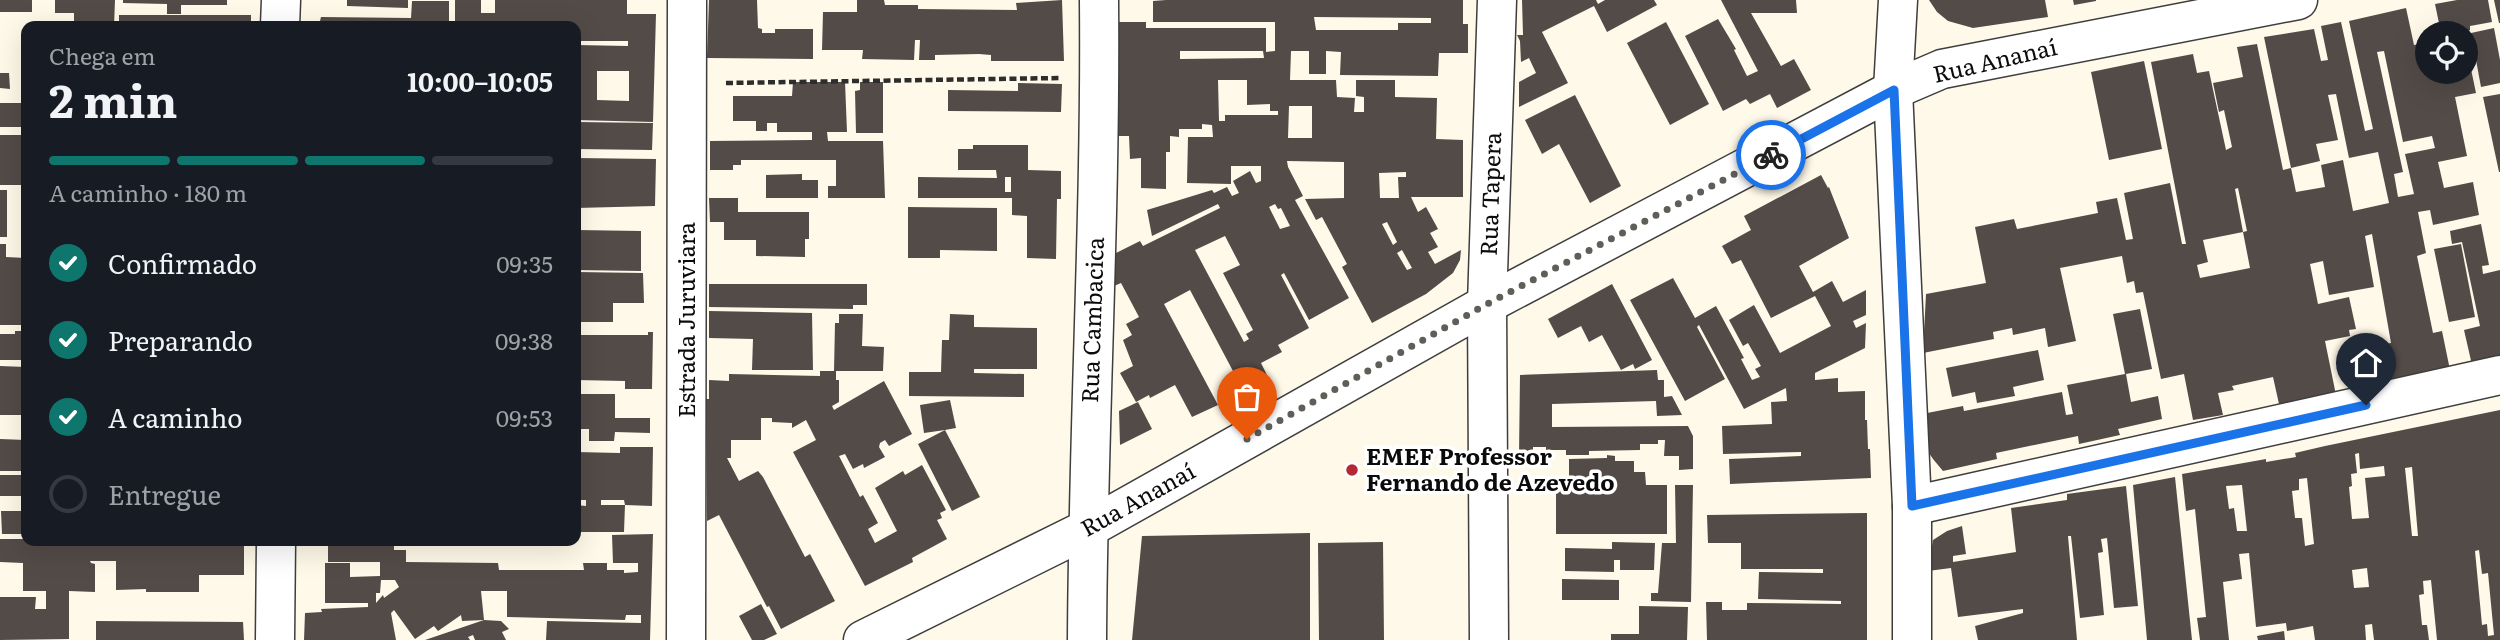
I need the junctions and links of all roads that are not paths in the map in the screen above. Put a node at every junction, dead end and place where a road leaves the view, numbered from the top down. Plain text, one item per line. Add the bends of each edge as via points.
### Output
1 (281, 0) edge
2 (687, 0) edge
3 (1099, 0) edge
4 (1497, 0) edge
5 (1898, 0) edge
6 (2298, 0) edge
7 (280, 21) edge
8 (1894, 90) junction
9 (1487, 304) junction
10 (2500, 375) edge
11 (1912, 506) junction
12 (1087, 528) junction
13 (276, 546) edge
14 (275, 640) edge
15 (687, 640) edge
16 (863, 640) edge
17 (1087, 640) edge
18 (1489, 640) edge
19 (1912, 640) edge

1 - 7 street
2 - 15 street, Estrada Juruviara
3 - 12 street, Rua Cambacica
4 - 9 street, Rua Tapera
5 - 8 street
6 - 8 street, Rua Ananaí via 1942,69
8 - 9 street, Rua Ananaí
8 - 11 street
9 - 12 street, Rua Ananaí
9 - 18 street, Rua Tapera
10 - 11 street
11 - 19 street
12 - 16 street, Rua Ananaí
12 - 17 street, Rua Cambacica
13 - 14 street

